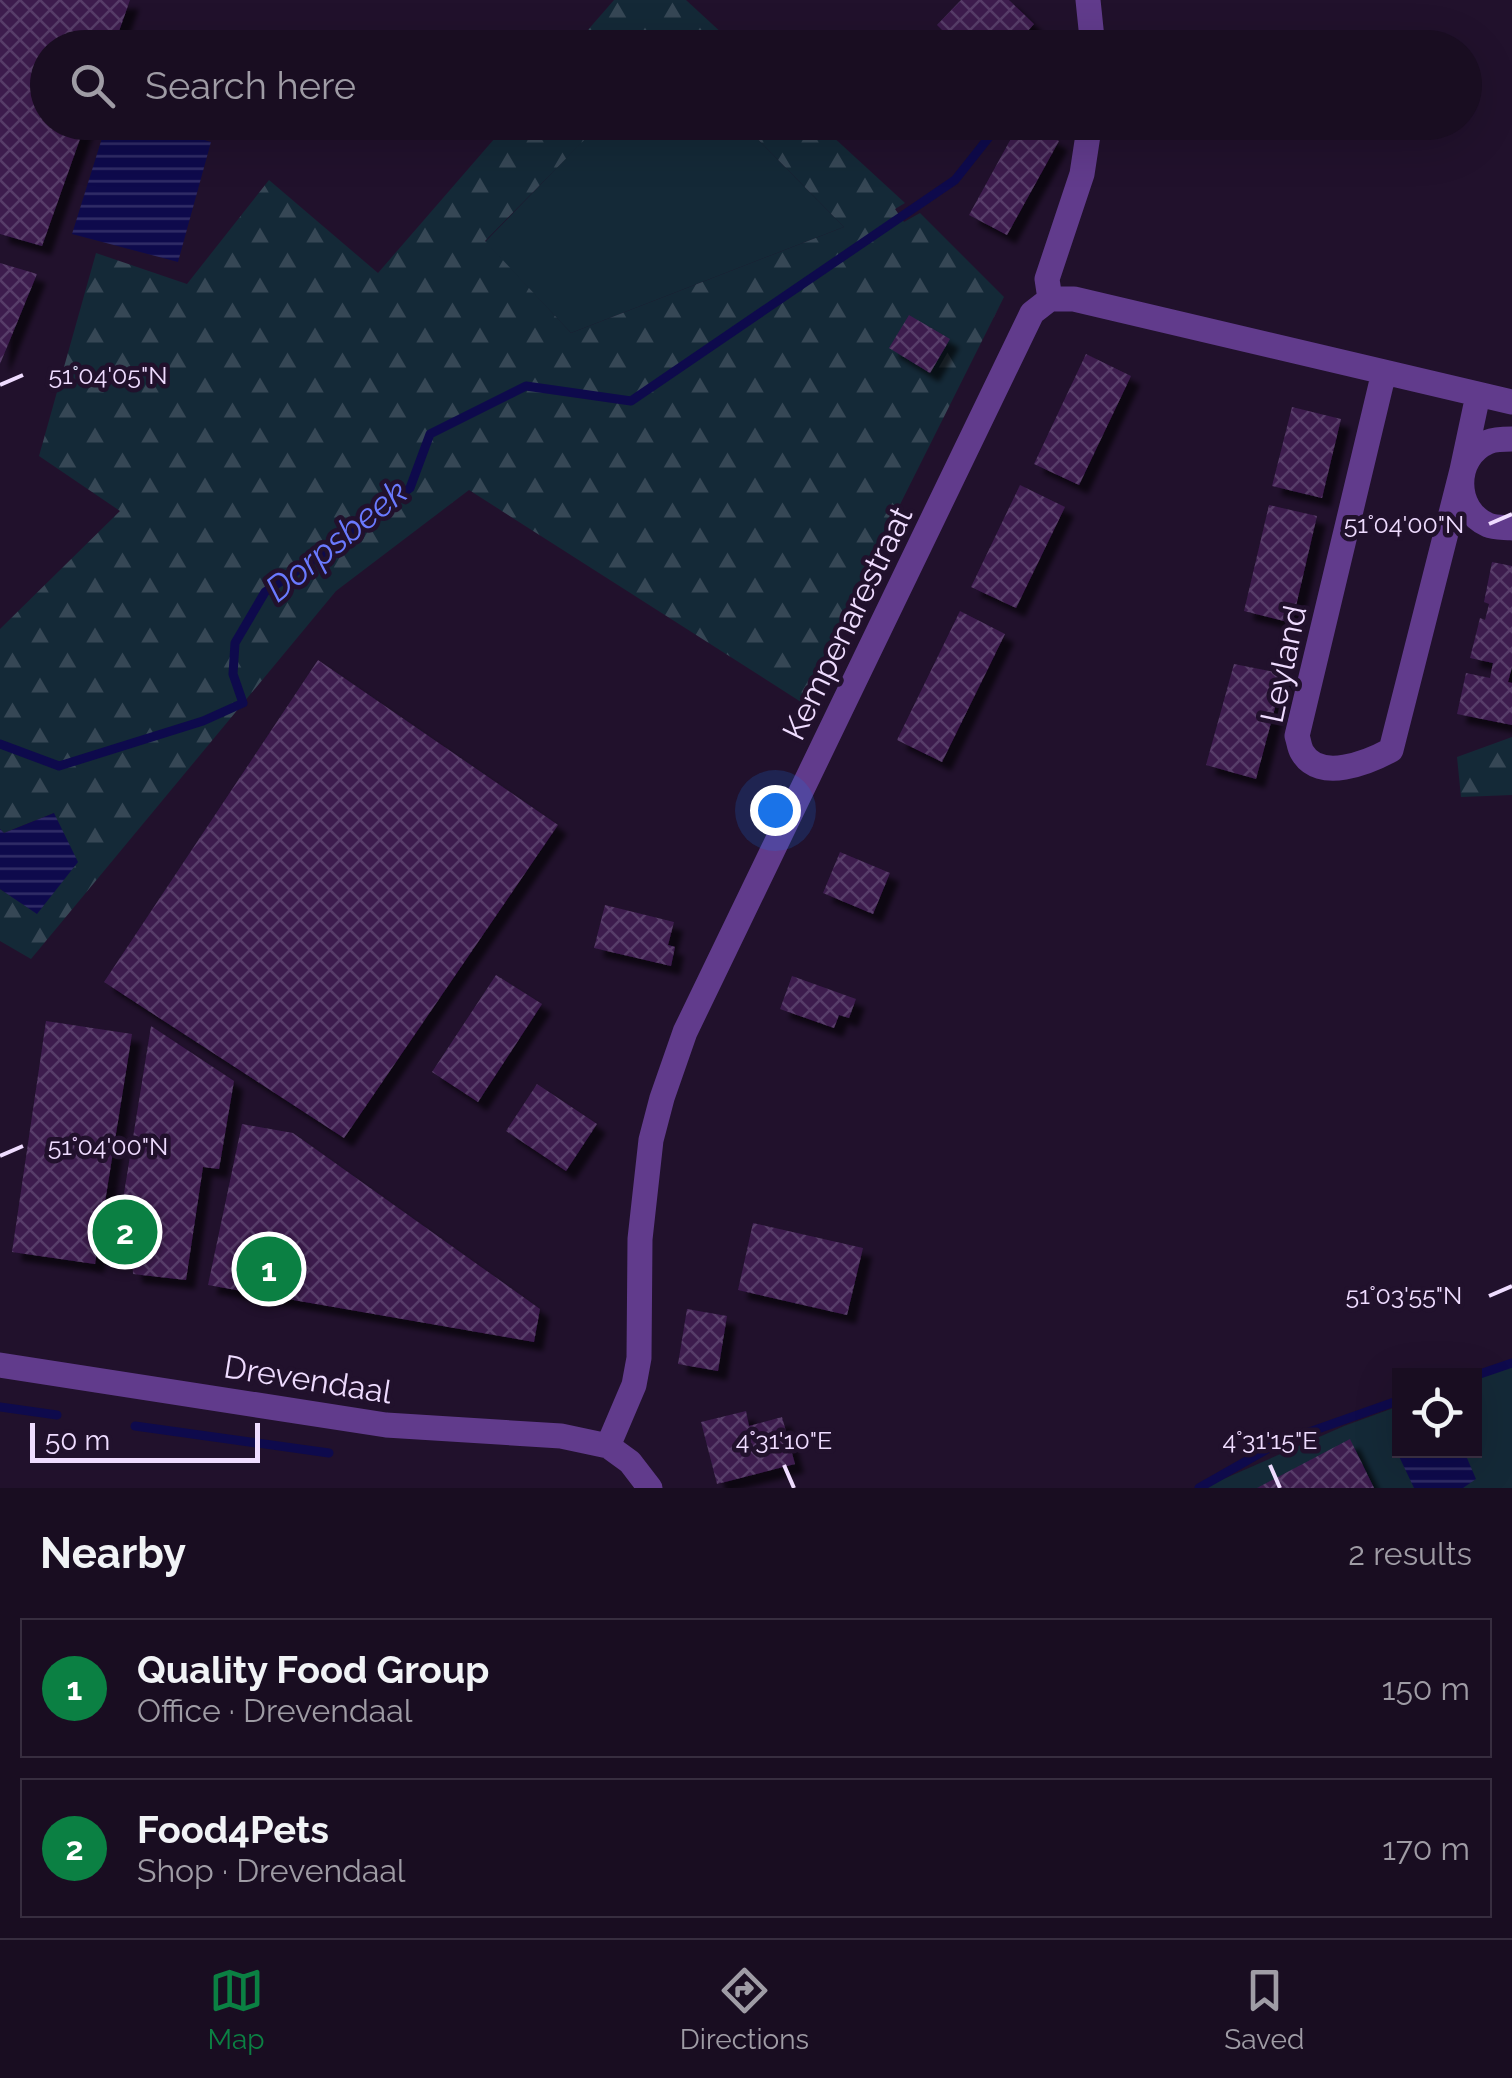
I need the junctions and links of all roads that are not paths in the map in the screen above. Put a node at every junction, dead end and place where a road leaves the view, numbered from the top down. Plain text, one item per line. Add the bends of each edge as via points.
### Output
1 (1088, 0) edge
2 (1090, 30) edge
3 (1087, 140) edge
4 (1050, 299) junction
5 (1384, 372) junction
6 (1478, 395) junction
7 (1512, 402) edge
8 (1512, 439) edge
9 (1462, 470) junction
10 (1512, 528) edge
11 (0, 1365) edge
12 (608, 1446) junction
13 (650, 1488) edge

1 - 2 street
3 - 4 street via 1046,279
4 - 5 street via 1074,298
4 - 12 street, Kempenarestraat via 1032,314 685,1032 651,1140 634,1385
5 - 6 street
5 - 9 street, Leyland via 1298,736 1312,762 1347,768 1391,750
6 - 7 street
6 - 9 street, Leyland
8 - 9 street via 1490,441
9 - 10 street via 1461,494 1471,513 1489,526
11 - 12 street, Drevendaal via 386,1425 561,1436
12 - 13 street

